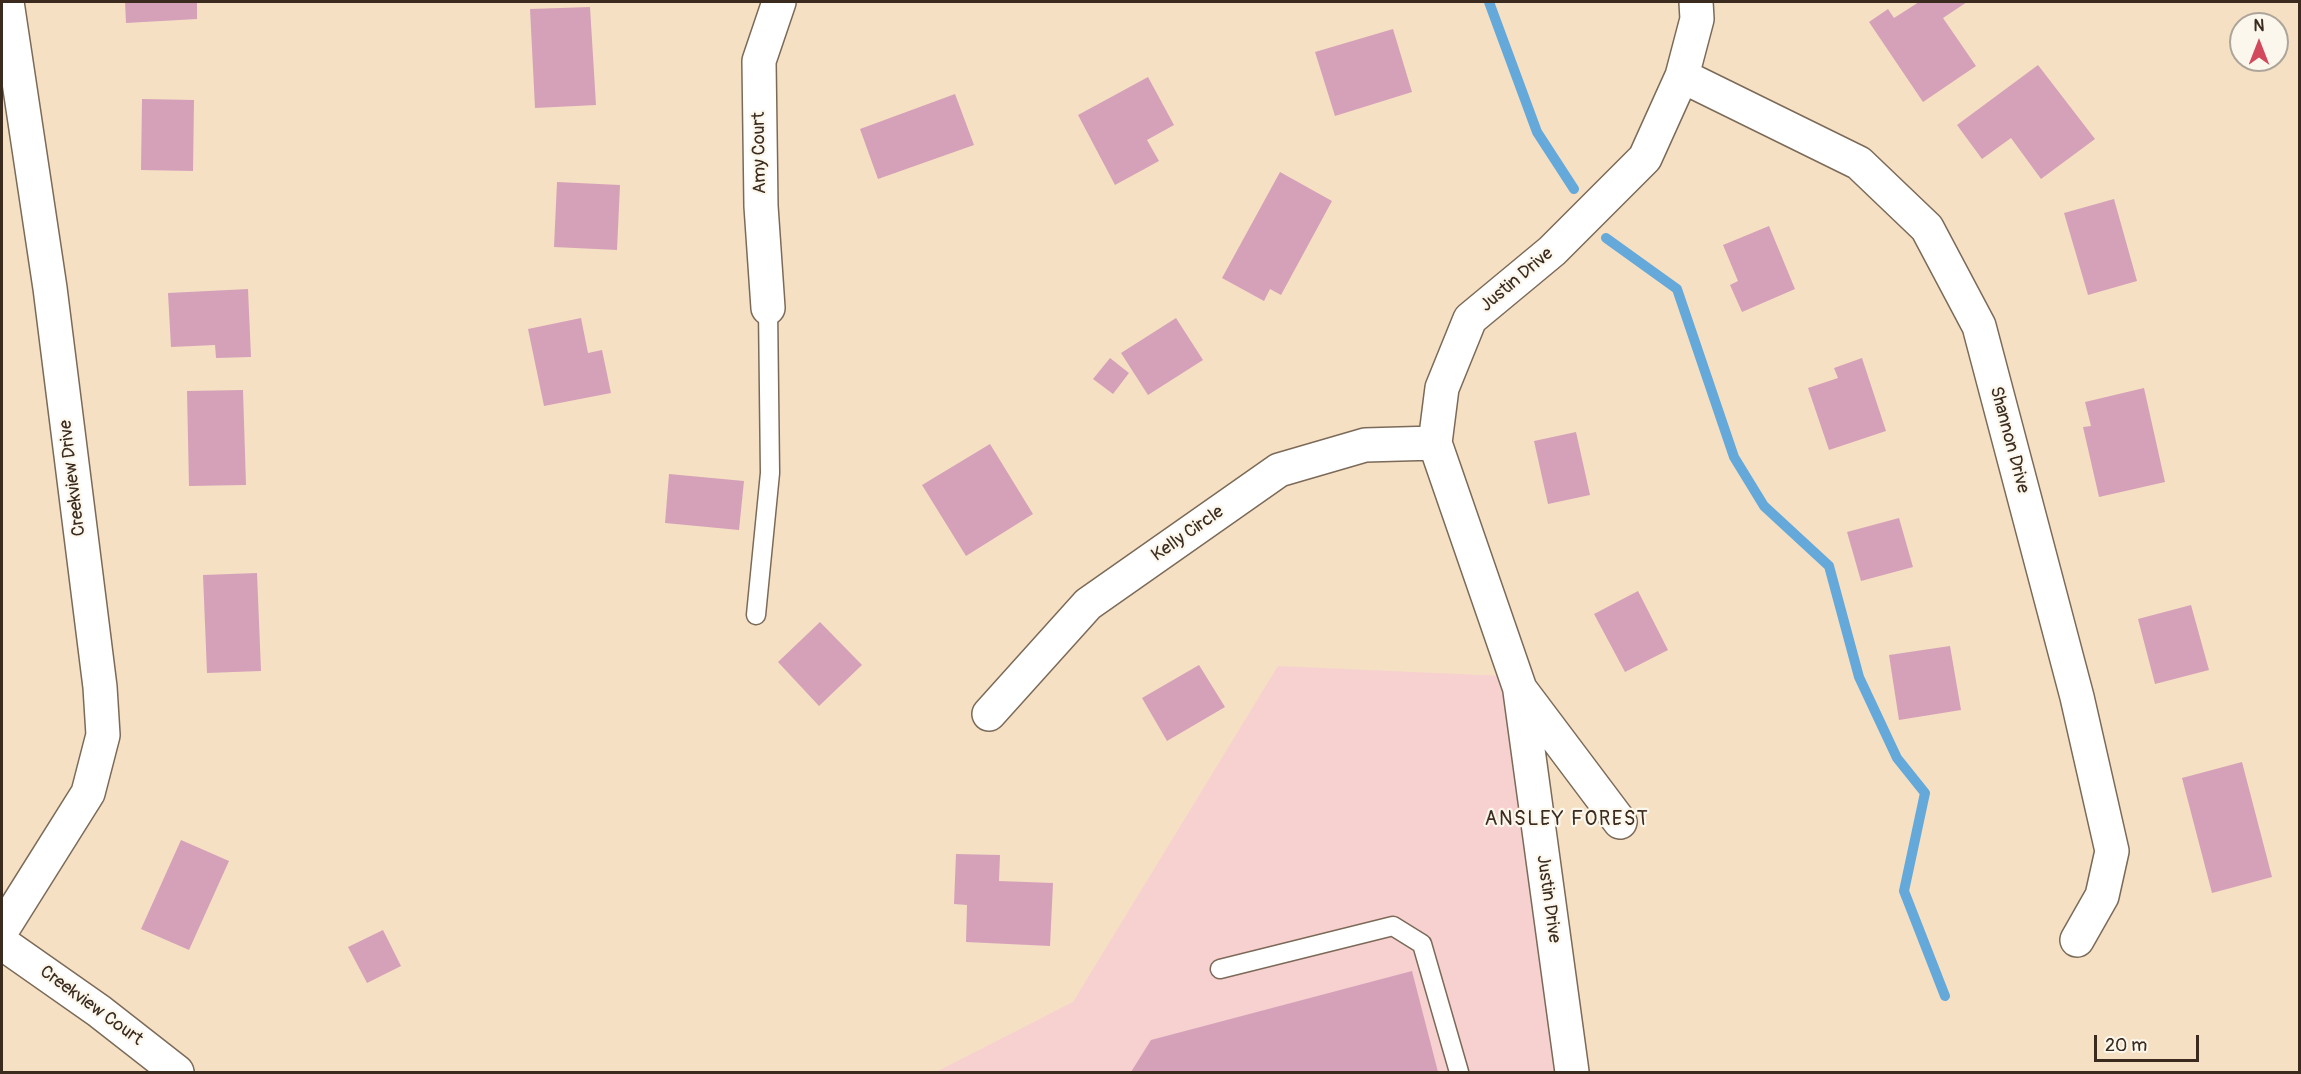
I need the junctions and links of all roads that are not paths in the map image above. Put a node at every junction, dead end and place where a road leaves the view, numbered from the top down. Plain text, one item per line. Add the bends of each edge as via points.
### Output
1 (7, 2) edge
2 (779, 2) edge
3 (1696, 2) edge
4 (1682, 76) junction
5 (768, 308) joint
6 (1435, 443) junction
7 (756, 615) dead end
8 (1520, 689) junction
9 (989, 714) dead end
10 (1620, 822) dead end
11 (2, 930) edge
12 (2077, 940) dead end
13 (2, 942) edge
14 (1220, 969) dead end
15 (177, 1072) edge
16 (1459, 1072) edge
17 (1572, 1072) edge

1 - 11 street, Creekview Drive via 50,288 103,735 88,793
2 - 5 street, Amy Court via 759,61 761,206
3 - 4 street, Justin Drive via 1697,20
4 - 6 street, Justin Drive via 1646,158 1552,251 1470,319 1442,388
4 - 12 street, Shannon Drive via 1859,163 1928,228 1979,326 2078,697 2112,851 2102,896
5 - 7 lane via 770,473
6 - 8 street, Justin Drive
6 - 9 street, Kelly Circle via 1365,445 1279,470 1088,604
8 - 10 street, Justin Drive
8 - 17 street, Justin Drive
13 - 15 street, Creekview Court
14 - 16 lane via 1393,926 1422,944

